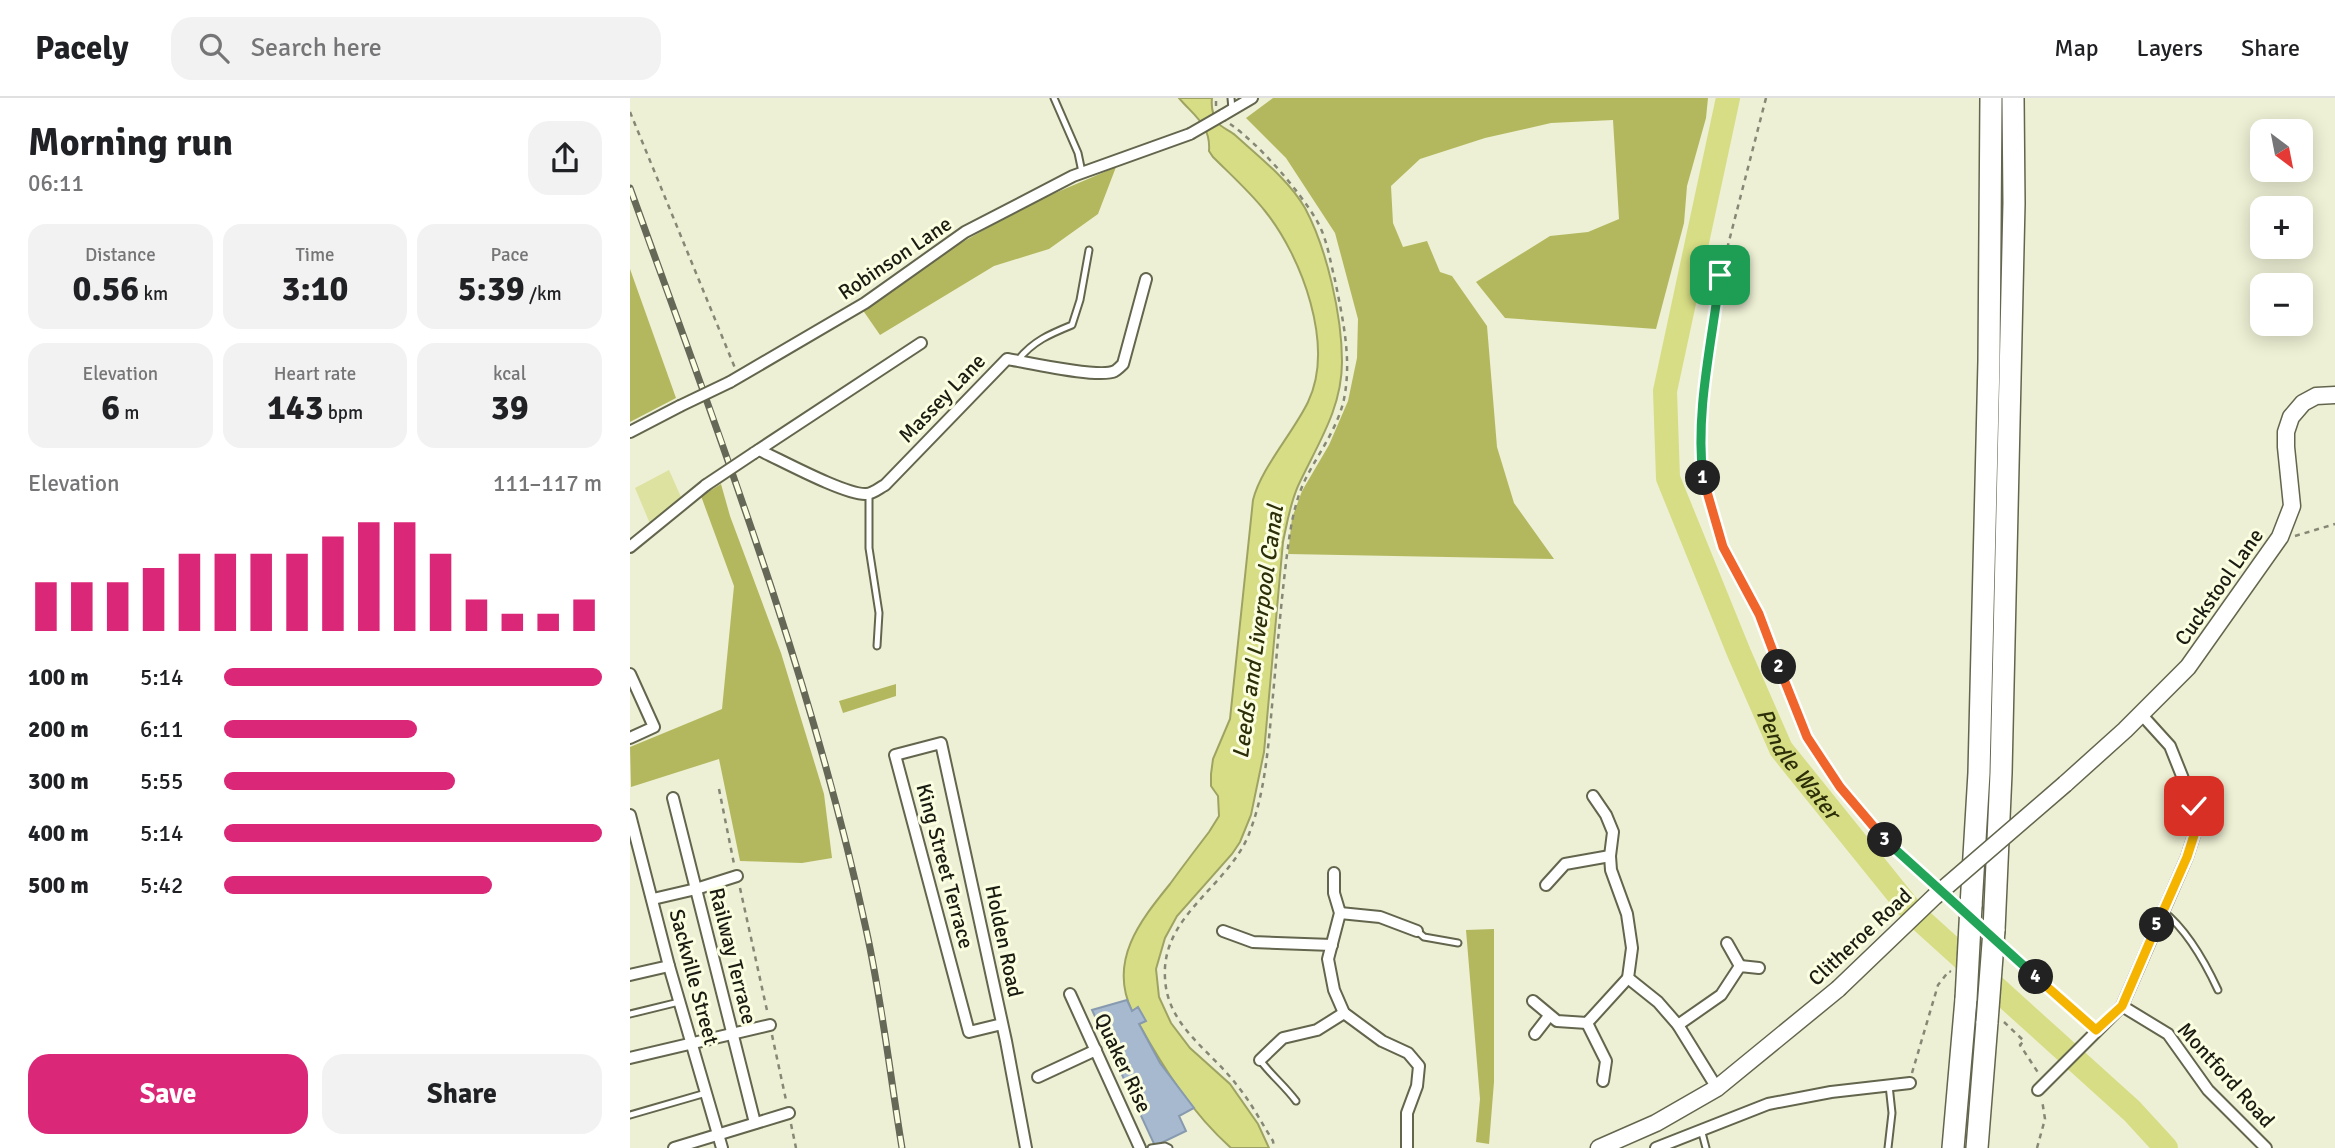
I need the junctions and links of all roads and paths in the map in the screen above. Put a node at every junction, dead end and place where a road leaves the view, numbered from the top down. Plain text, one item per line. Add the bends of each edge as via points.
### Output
1 (1054, 98) edge
2 (1216, 98) edge
3 (1252, 98) edge
4 (1766, 98) edge
5 (1991, 98) edge
6 (2013, 98) edge
7 (1225, 111) edge
8 (630, 112) edge
9 (1082, 172) junction
10 (1089, 250) dead end
11 (1146, 279) dead end
12 (921, 343) dead end
13 (1018, 360) junction
14 (735, 380) junction
15 (2335, 395) edge
16 (630, 432) edge
17 (756, 452) junction
18 (869, 494) junction
19 (2335, 524) edge
20 (2280, 537) junction
21 (630, 547) edge
22 (877, 646) dead end
23 (2188, 667) joint
24 (630, 674) edge
25 (2141, 714) junction
26 (630, 738) edge
27 (941, 743) joint
28 (719, 789) dead end
29 (1593, 796) dead end
30 (673, 798) dead end
31 (630, 816) edge
32 (634, 852) edge
33 (1610, 856) junction
34 (1334, 873) dead end
35 (737, 876) junction
36 (1929, 881) dead end
37 (1546, 885) dead end
38 (696, 889) junction
39 (653, 899) junction
40 (2163, 911) junction
41 (1340, 913) junction
42 (1417, 931) joint
43 (1223, 932) dead end
44 (1458, 943) dead end
45 (1727, 943) dead end
46 (1332, 945) junction
47 (2008, 951) dead end
48 (669, 966) junction
49 (1740, 966) junction
50 (1759, 968) dead end
51 (630, 975) edge
52 (1628, 978) junction
53 (2218, 990) dead end
54 (1070, 993) dead end
55 (1533, 1001) dead end
56 (680, 1003) junction
57 (2122, 1006) junction
58 (1344, 1013) junction
59 (630, 1014) edge
60 (1549, 1016) junction
61 (1587, 1023) junction
62 (1002, 1024) junction
63 (770, 1025) junction
64 (1678, 1025) junction
65 (2094, 1033) junction
66 (733, 1034) junction
67 (1535, 1034) dead end
68 (691, 1044) junction
69 (1096, 1050) junction
70 (630, 1058) edge
71 (1260, 1060) joint
72 (1038, 1077) dead end
73 (1603, 1081) dead end
74 (1910, 1083) dead end
75 (1889, 1085) junction
76 (1717, 1088) junction
77 (2038, 1090) joint
78 (706, 1093) junction
79 (1296, 1101) dead end
80 (789, 1113) junction
81 (630, 1115) edge
82 (755, 1124) junction
83 (1701, 1129) junction
84 (718, 1135) junction
85 (1619, 1143) edge
86 (674, 1148) edge
87 (722, 1148) edge
88 (796, 1148) edge
89 (1026, 1148) edge
90 (1140, 1148) edge
91 (1151, 1148) edge
92 (1169, 1148) edge
93 (1274, 1148) edge
94 (1407, 1148) edge
95 (1599, 1148) edge
96 (1656, 1148) edge
97 (1706, 1148) edge
98 (1888, 1148) edge
99 (1953, 1148) edge
100 (1977, 1148) edge
101 (2037, 1148) edge
102 (2266, 1148) edge

1 - 9 lane
2 - 7 path
3 - 7 street
4 - 36 path via 1720,275 1702,401 1704,481 1723,547 1759,614 1807,737 1880,836
5 - 99 highway, bridge via 1980,732
6 - 100 highway, bridge via 2002,731 1994,930
7 - 9 street, Robinson Lane, bridge via 1190,134
7 - 93 path via 1231,124 1300,195 1318,223 1329,254 1347,345 1343,400 1295,508 1268,752 1255,818 1231,866 1183,919 1173,937 1164,975 1172,1009 1254,1107
8 - 14 path
9 - 14 street, Robinson Lane via 965,232 865,303
10 - 13 lane via 1072,325 1043,336
11 - 13 street, Massey Lane via 1123,364 1115,371 1074,370
12 - 17 street
13 - 18 street, Massey Lane via 1007,359 885,485
14 - 16 street, Robinson Lane, bridge
15 - 20 main road, Cuckstool Lane via 2316,396 2291,416 2286,447 2292,506
17 - 18 street via 856,493
17 - 21 street, bridge via 706,485
18 - 22 lane via 869,548 879,613
19 - 20 path
20 - 23 main road, Cuckstool Lane
23 - 25 main road, Clitheroe Road
24 - 26 street via 654,727
25 - 40 street via 2169,746 2194,806 2196,829
25 - 76 main road, Clitheroe Road, bridge via 1934,897 1838,989
27 - 62 street, Holden Road
27 - 62 street, King Street Terrace via 895,755 969,1032
28 - 35 path
29 - 33 street via 1613,832
30 - 38 street, Railway Terrace
31 - 32 street, Sackville Street
32 - 39 street, Sackville Street
33 - 37 street via 1565,864
33 - 52 street via 1627,914 1632,948
34 - 41 street
35 - 38 street
35 - 63 path
38 - 39 street
38 - 66 street, Railway Terrace
39 - 48 street, Sackville Street
40 - 53 lane via 2201,957
40 - 57 street
41 - 42 street via 1380,917
41 - 46 street
42 - 44 lane via 1424,937
43 - 46 street via 1253,942
45 - 49 street
46 - 58 street via 1328,959
47 - 65 path
48 - 51 street
48 - 56 street, Sackville Street
49 - 50 street
49 - 64 street via 1721,995
52 - 61 street
52 - 64 street
54 - 69 street, Quaker Rise
55 - 60 street
56 - 59 lane
56 - 68 street, Sackville Street
57 - 65 street
57 - 102 street, Montford Road via 2168,1034 2208,1090
58 - 71 street via 1317,1030 1283,1038
58 - 94 street via 1382,1041 1408,1053 1419,1066 1407,1113
60 - 61 street
60 - 67 street
61 - 73 street via 1606,1061
62 - 89 street, Holden Road
63 - 66 street
63 - 80 path
64 - 76 street
65 - 77 street
66 - 68 street
66 - 82 street, Railway Terrace
68 - 70 street
68 - 78 street, Sackville Street
69 - 72 street
69 - 90 street, Quaker Rise
71 - 79 lane
74 - 75 street
75 - 83 street via 1769,1104
75 - 98 lane
76 - 85 main road, Clitheroe Road
77 - 101 path via 2045,1119
78 - 81 lane
78 - 84 street, Sackville Street
80 - 82 street
80 - 88 path
82 - 84 street
83 - 96 street
83 - 97 lane
84 - 86 street
84 - 87 street, Sackville Street
85 - 95 main road, Clitheroe Road
91 - 92 lane

